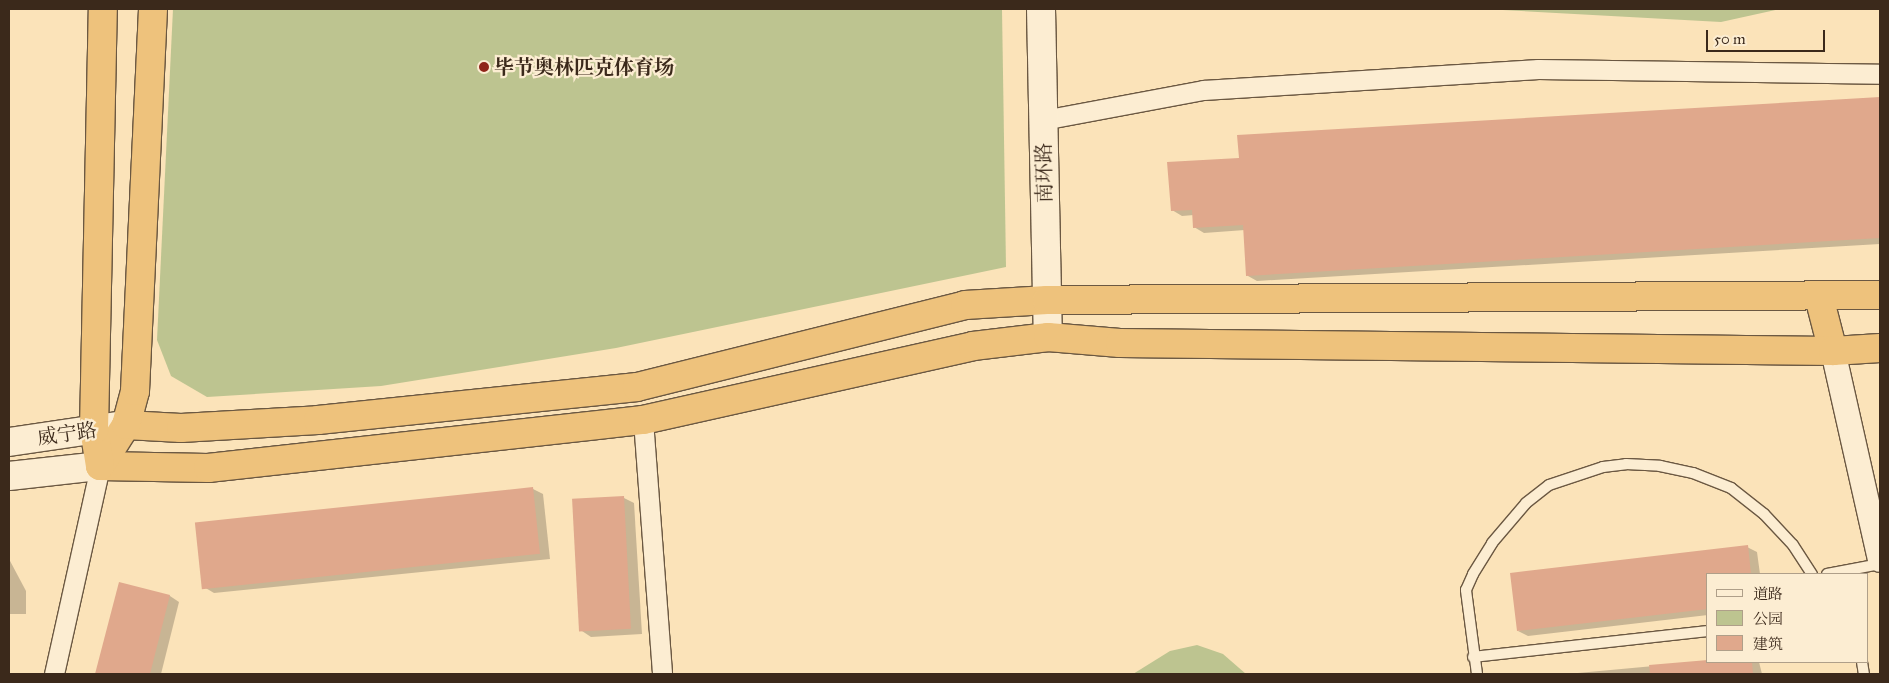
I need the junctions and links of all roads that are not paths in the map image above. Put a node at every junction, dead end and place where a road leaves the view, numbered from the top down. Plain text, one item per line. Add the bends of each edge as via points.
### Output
1 (103, 9) edge
2 (153, 9) edge
3 (1041, 9) edge
4 (1880, 74) edge
5 (1043, 120) junction
6 (1880, 295) edge
7 (1819, 297) junction
8 (1047, 300) junction
9 (1048, 337) junction
10 (1880, 348) edge
11 (1834, 351) junction
12 (643, 420) junction
13 (126, 425) junction
14 (94, 430) junction
15 (9, 442) edge
16 (100, 466) junction
17 (9, 476) edge
18 (1880, 560) edge
19 (1880, 564) edge
20 (1811, 573) edge
21 (1832, 573) edge
22 (1706, 631) edge
23 (1473, 657) junction
24 (54, 674) edge
25 (662, 674) edge
26 (1477, 674) edge

1 - 14 highway
2 - 13 highway via 135,391
3 - 5 main road, 南环路
4 - 5 street via 1538,69 1203,90
5 - 8 main road, 南环路
6 - 7 highway
7 - 8 highway
7 - 11 highway
8 - 9 main road, 南环路
8 - 13 highway via 965,305 637,387 318,420 181,428
9 - 11 highway via 1120,343
9 - 12 highway via 973,346
10 - 11 highway
11 - 18 street
12 - 16 highway via 208,468
12 - 25 street
13 - 14 main road, 威宁路
13 - 16 highway
14 - 15 main road, 威宁路
14 - 16 highway
16 - 17 main road, 威宁路
16 - 24 street
19 - 21 lane
20 - 23 lane via 1793,545 1764,514 1731,488 1693,473 1660,466 1626,464 1603,467 1549,485 1526,503 1492,543 1466,590
22 - 23 lane
23 - 26 lane

